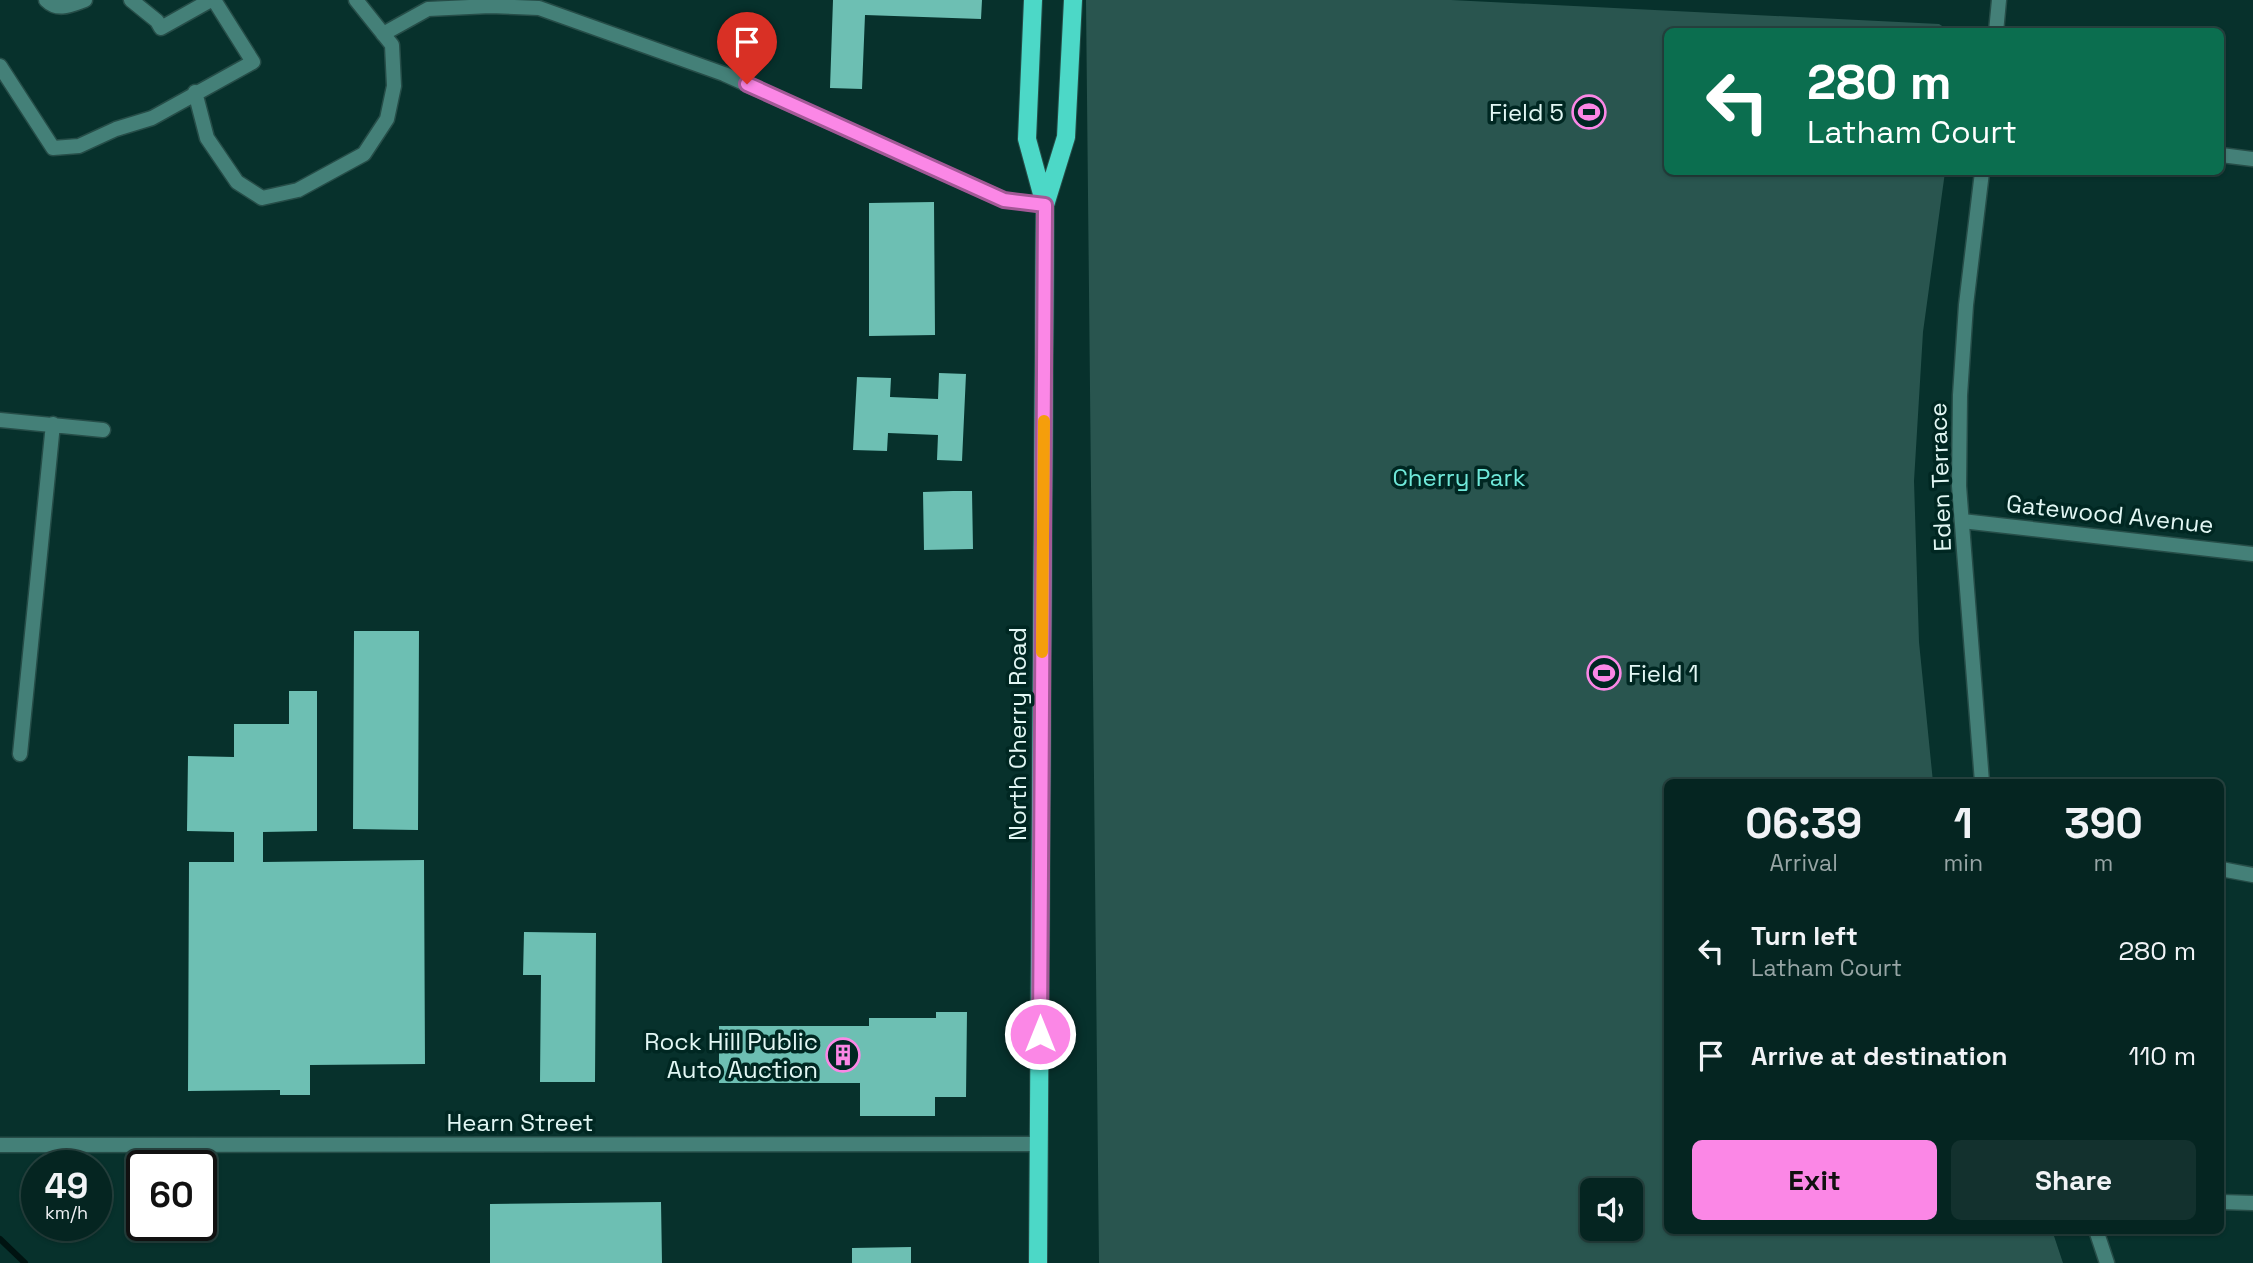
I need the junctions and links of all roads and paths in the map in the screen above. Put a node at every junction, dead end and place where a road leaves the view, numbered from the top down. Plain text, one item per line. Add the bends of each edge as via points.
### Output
1 (46, 0) edge
2 (85, 0) edge
3 (131, 0) edge
4 (213, 0) edge
5 (356, 0) edge
6 (1033, 0) edge
7 (1073, 0) edge
8 (1998, 0) edge
9 (1996, 28) edge
10 (383, 34) junction
11 (0, 66) edge
12 (195, 92) junction
13 (2224, 155) edge
14 (2253, 159) edge
15 (1982, 175) edge
16 (1045, 205) junction
17 (0, 420) edge
18 (52, 424) junction
19 (103, 430) dead end
20 (1962, 521) junction
21 (2253, 554) edge
22 (20, 754) dead end
23 (1982, 779) edge
24 (2224, 870) edge
25 (2253, 875) edge
26 (1039, 1144) junction
27 (0, 1145) edge
28 (2224, 1202) edge
29 (2253, 1203) edge
30 (2097, 1234) edge
31 (1038, 1263) edge
32 (2107, 1263) edge

1 - 2 street via 62,8
3 - 4 street via 161,27
4 - 12 street via 253,62
5 - 10 street
6 - 16 main road, North Cherry Road via 1027,139
7 - 16 main road, North Cherry Road via 1066,137
8 - 9 street
10 - 12 street via 392,45 394,86 387,119 364,154 298,190 262,198 237,182 207,138
10 - 16 street via 428,9 540,8 724,74 1004,200
11 - 12 street via 53,148 79,146 152,118
13 - 14 street
15 - 20 street, Eden Terrace via 1960,396
16 - 26 main road, North Cherry Road
17 - 18 street
18 - 19 street
18 - 22 street
20 - 21 street, Gatewood Avenue
20 - 23 street, Eden Terrace
24 - 25 street
26 - 27 street, Hearn Street
26 - 31 main road, North Cherry Road
28 - 29 street
30 - 32 street

